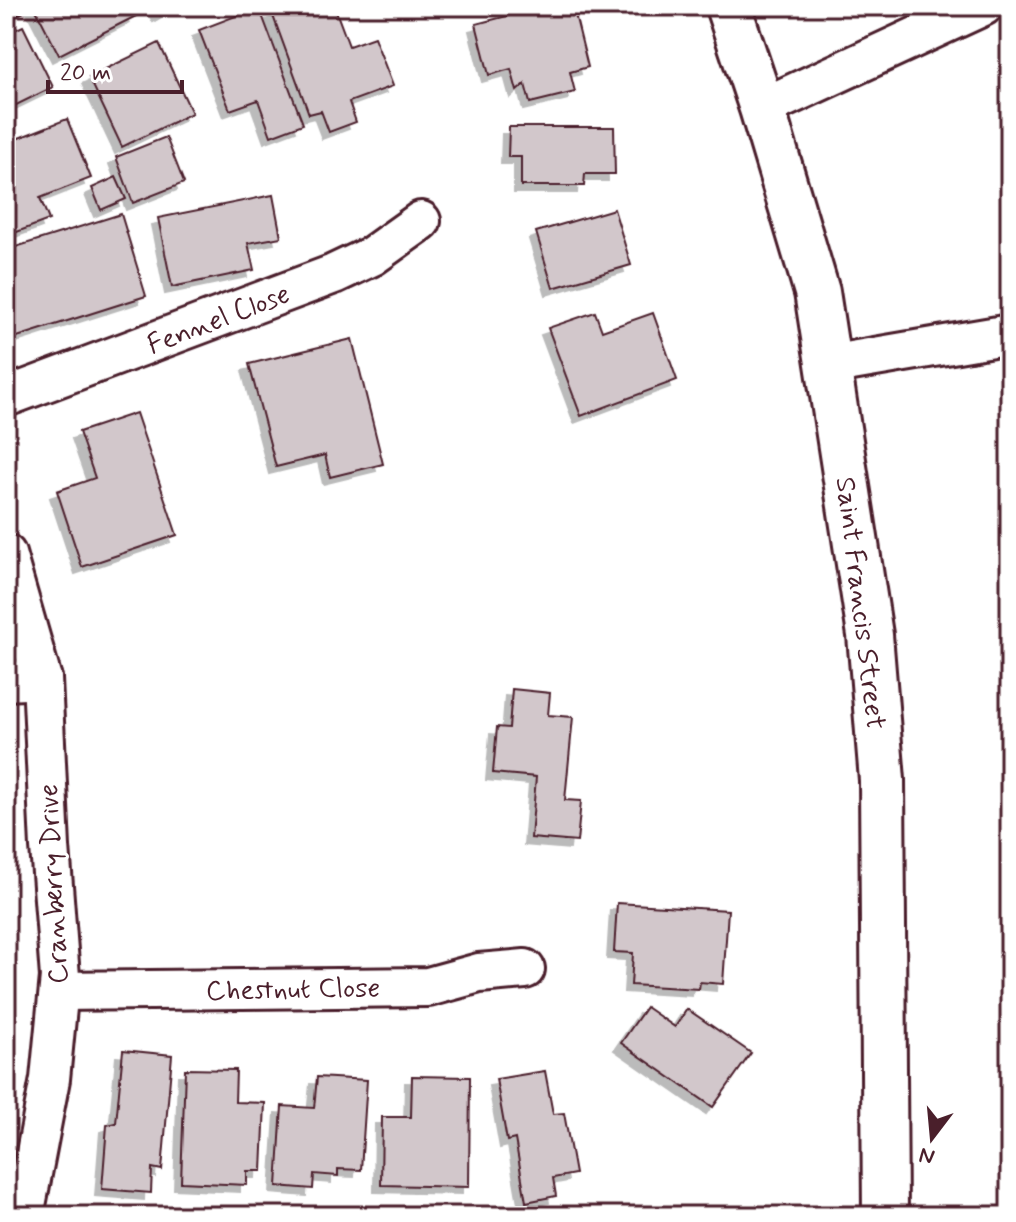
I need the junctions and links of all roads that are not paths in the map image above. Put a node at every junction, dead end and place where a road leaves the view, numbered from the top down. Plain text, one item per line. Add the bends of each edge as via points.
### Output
1 (728, 6) edge
2 (983, 6) edge
3 (762, 108) junction
4 (421, 221) dead end
5 (1010, 334) edge
6 (828, 365) junction
7 (6, 397) edge
8 (6, 554) edge
9 (24, 680) edge
10 (525, 969) dead end
11 (59, 991) junction
12 (24, 1216) edge
13 (885, 1216) edge

1 - 3 street, Saint Francis Street
2 - 3 street
3 - 6 street, Saint Francis Street via 817,292
4 - 7 street, Fennel Close via 372,256 334,274
5 - 6 street
6 - 13 street, Saint Francis Street via 870,635 882,780
8 - 9 street, Cranberry Drive
9 - 11 street, Cranberry Drive
10 - 11 street, Chestnut Close via 479,973 428,987
11 - 12 street, Cranberry Drive via 50,1079

